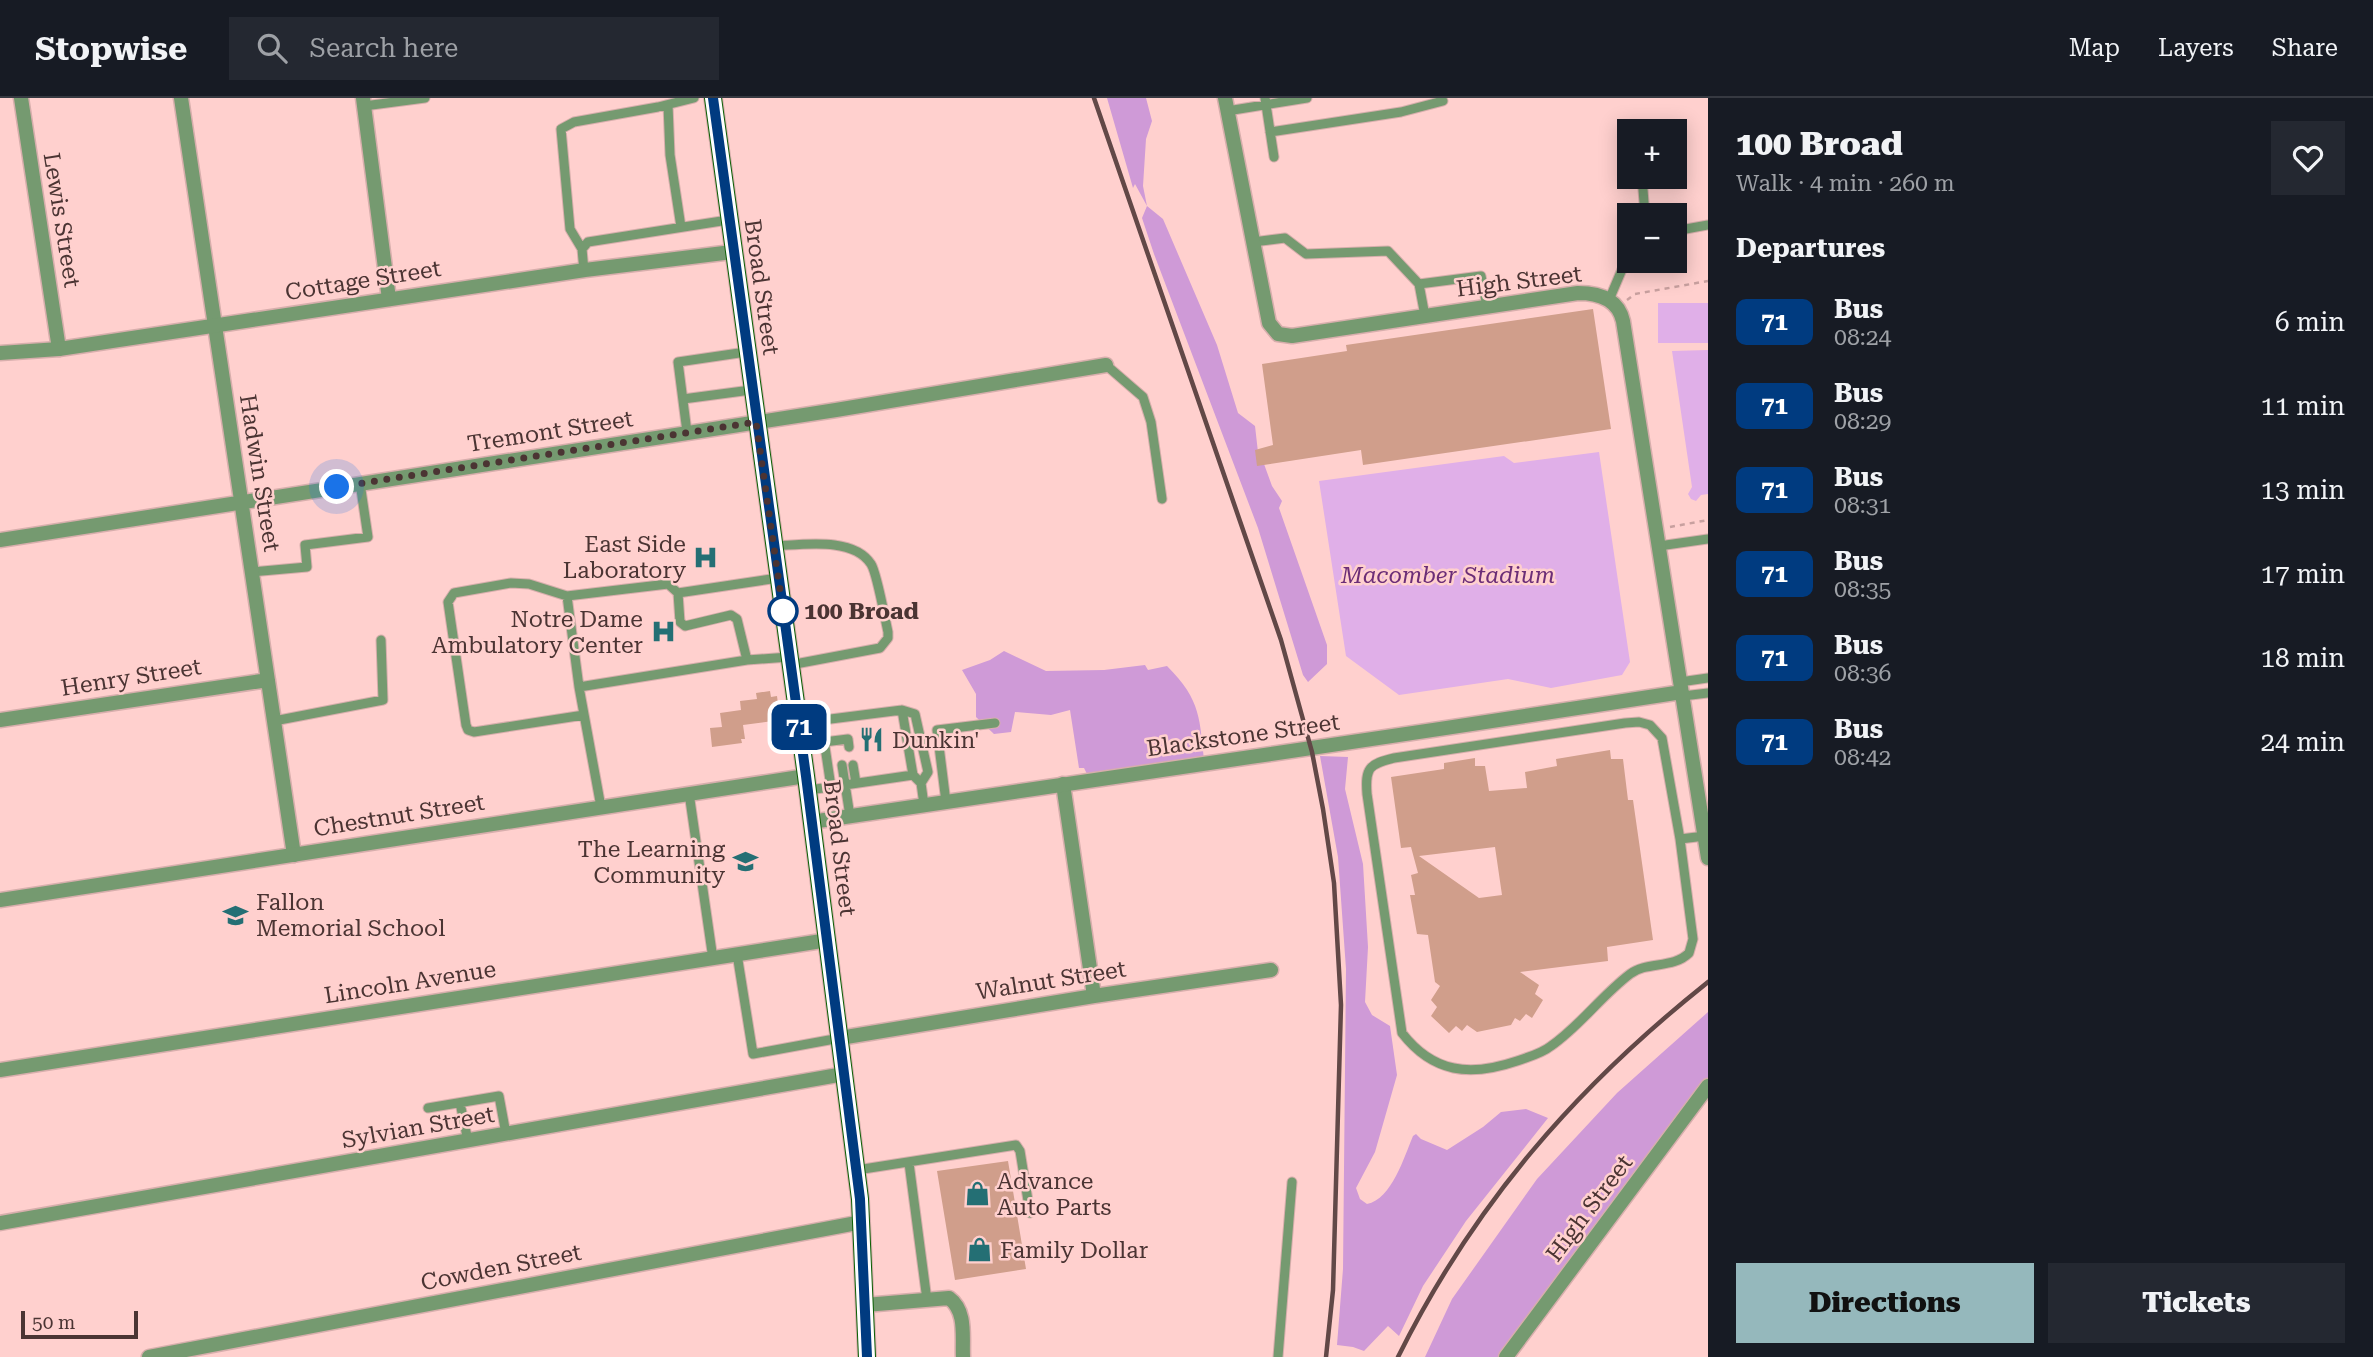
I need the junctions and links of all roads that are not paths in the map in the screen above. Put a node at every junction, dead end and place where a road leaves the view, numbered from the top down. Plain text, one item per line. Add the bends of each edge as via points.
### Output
1 (21, 98) edge
2 (181, 98) edge
3 (425, 98) edge
4 (694, 98) edge
5 (713, 98) edge
6 (1307, 98) edge
7 (1415, 98) edge
8 (1265, 101) edge
9 (1443, 101) dead end
10 (363, 102) edge
11 (1226, 104) edge
12 (668, 105) junction
13 (1427, 106) junction
14 (1270, 132) junction
15 (1274, 157) dead end
16 (728, 220) junction
17 (1708, 225) edge
18 (681, 227) junction
19 (1687, 229) edge
20 (1253, 242) junction
21 (582, 249) junction
22 (732, 252) junction
23 (584, 271) junction
24 (1623, 273) edge
25 (1419, 284) junction
26 (389, 299) junction
27 (1614, 304) junction
28 (1487, 306) junction
29 (1425, 316) junction
30 (214, 326) junction
31 (59, 349) junction
32 (746, 352) junction
33 (0, 353) edge
34 (1106, 365) joint
35 (751, 390) junction
36 (683, 400) junction
37 (756, 422) junction
38 (687, 432) junction
39 (360, 483) junction
40 (1162, 499) dead end
41 (241, 502) junction
42 (1708, 539) edge
43 (0, 540) edge
44 (1658, 540) junction
45 (774, 546) junction
46 (252, 572) junction
47 (778, 578) junction
48 (678, 593) junction
49 (567, 596) junction
50 (381, 640) dead end
51 (747, 660) junction
52 (790, 661) junction
53 (1708, 678) edge
54 (268, 680) junction
55 (579, 687) junction
56 (1682, 690) junction
57 (1708, 693) edge
58 (902, 710) junction
59 (584, 715) junction
60 (0, 720) edge
61 (821, 720) junction
62 (274, 721) junction
63 (799, 723) junction
64 (995, 723) dead end
65 (824, 742) junction
66 (842, 745) dead end
67 (913, 775) junction
68 (807, 783) junction
69 (856, 783) junction
70 (921, 783) junction
71 (1063, 784) junction
72 (845, 785) junction
73 (831, 787) junction
74 (689, 793) junction
75 (946, 802) junction
76 (924, 805) junction
77 (601, 807) junction
78 (850, 816) junction
79 (811, 822) junction
80 (1705, 836) junction
81 (1680, 839) junction
82 (294, 855) junction
83 (1708, 858) edge
84 (0, 900) edge
85 (828, 940) junction
86 (737, 954) junction
87 (713, 959) junction
88 (1271, 971) dead end
89 (1094, 996) junction
90 (840, 1038) junction
91 (0, 1070) edge
92 (844, 1074) junction
93 (1708, 1086) edge
94 (460, 1102) junction
95 (428, 1108) dead end
96 (506, 1134) junction
97 (468, 1141) junction
98 (909, 1163) junction
99 (857, 1170) junction
100 (1292, 1182) dead end
101 (1030, 1213) dead end
102 (862, 1222) junction
103 (0, 1223) edge
104 (927, 1300) junction
105 (865, 1305) junction
106 (154, 1356) edge
107 (867, 1357) edge
108 (962, 1357) edge
109 (1278, 1357) edge
110 (1506, 1357) edge

1 - 31 street, Lewis Street
2 - 30 street, Hadwin Street
3 - 10 lane
4 - 12 lane
5 - 16 main road, Broad Street
6 - 8 lane
7 - 13 lane
8 - 11 lane
8 - 14 lane
9 - 13 lane
10 - 26 street
11 - 20 street, High Street
12 - 18 lane
12 - 21 lane via 574,122 561,129 570,229
13 - 14 lane
14 - 15 lane
16 - 18 lane
16 - 22 main road, Broad Street
17 - 19 lane
18 - 21 lane via 588,242
20 - 25 lane via 1285,238 1306,254 1388,251
20 - 29 street, High Street via 1269,323 1278,334
21 - 23 lane
22 - 23 street, Cottage Street
22 - 32 main road, Broad Street
23 - 26 street, Cottage Street
24 - 27 lane
25 - 28 lane via 1481,276
25 - 29 lane
26 - 30 street, Cottage Street
27 - 28 street, High Street via 1600,295 1578,293
27 - 44 street via 1623,321
28 - 29 street, High Street
30 - 31 street, Cottage Street
30 - 41 street, Hadwin Street
31 - 33 street, Cottage Street
32 - 35 main road, Broad Street
32 - 36 lane via 678,362
34 - 37 street, Tremont Street
34 - 40 lane via 1143,397
35 - 36 lane
35 - 37 main road, Broad Street
36 - 38 lane
37 - 38 street, Tremont Street
37 - 45 main road, Broad Street
38 - 39 street, Tremont Street
39 - 41 street, Tremont Street
39 - 46 lane via 368,537 306,545 307,567
41 - 43 street, Tremont Street
41 - 46 street, Hadwin Street
42 - 44 lane
44 - 56 street
45 - 47 main road, Broad Street
45 - 52 lane via 834,543 861,554 872,564 888,632 880,648
46 - 54 street, Hadwin Street
47 - 48 lane
47 - 52 main road, Broad Street
48 - 49 lane via 668,584
48 - 51 lane via 680,622 685,626 731,615 737,619
49 - 55 lane
49 - 59 lane via 511,583 454,593 448,602 468,730
50 - 62 lane via 383,700
51 - 52 lane
51 - 55 lane
52 - 63 main road, Broad Street
53 - 56 lane
54 - 60 street, Henry Street
54 - 62 street, Hadwin Street
55 - 59 lane
56 - 57 lane
56 - 71 street, Blackstone Street
56 - 80 street
58 - 61 lane
58 - 67 lane
58 - 70 lane via 915,714 928,772
59 - 77 lane
61 - 63 lane
61 - 65 lane
62 - 82 street, Hadwin Street
63 - 68 main road, Broad Street
64 - 75 lane via 937,730
65 - 66 lane
65 - 73 lane
67 - 69 lane
67 - 70 lane
68 - 73 lane
68 - 74 street, Chestnut Street
68 - 79 main road, Broad Street
69 - 72 lane
69 - 72 lane via 847,765
70 - 76 lane
71 - 75 street, Blackstone Street
71 - 89 street
72 - 73 lane
72 - 78 lane
74 - 77 street, Chestnut Street
74 - 87 lane
75 - 76 street, Blackstone Street
76 - 78 street, Blackstone Street
77 - 82 street, Chestnut Street
78 - 79 street, Blackstone Street
79 - 85 main road, Broad Street
80 - 81 lane
80 - 83 street
81 - 81 lane via 1693,939 1686,956 1633,972 1552,1046 1508,1064 1466,1071 1452,1068 1423,1055 1402,1033 1367,794 1367,774 1373,765 1548,733 1644,723 1662,737
82 - 84 street, Chestnut Street
85 - 86 street, Lincoln Avenue
85 - 90 main road, Broad Street
86 - 87 street, Lincoln Avenue
86 - 90 lane via 754,1055
87 - 91 street, Lincoln Avenue
88 - 89 street, Walnut Street
89 - 90 street, Walnut Street
90 - 92 main road, Broad Street
92 - 96 street, Sylvian Street
92 - 99 main road, Broad Street
93 - 110 street, High Street
94 - 95 lane
94 - 96 lane via 499,1096
94 - 97 lane
96 - 97 street, Sylvian Street
97 - 103 street, Sylvian Street
98 - 99 lane
98 - 101 lane via 1016,1145
98 - 104 lane
99 - 102 main road, Broad Street
100 - 109 lane
102 - 105 main road, Broad Street
102 - 106 street, Cowden Street
104 - 105 street
104 - 108 street via 949,1298 957,1304
105 - 107 main road, Broad Street

